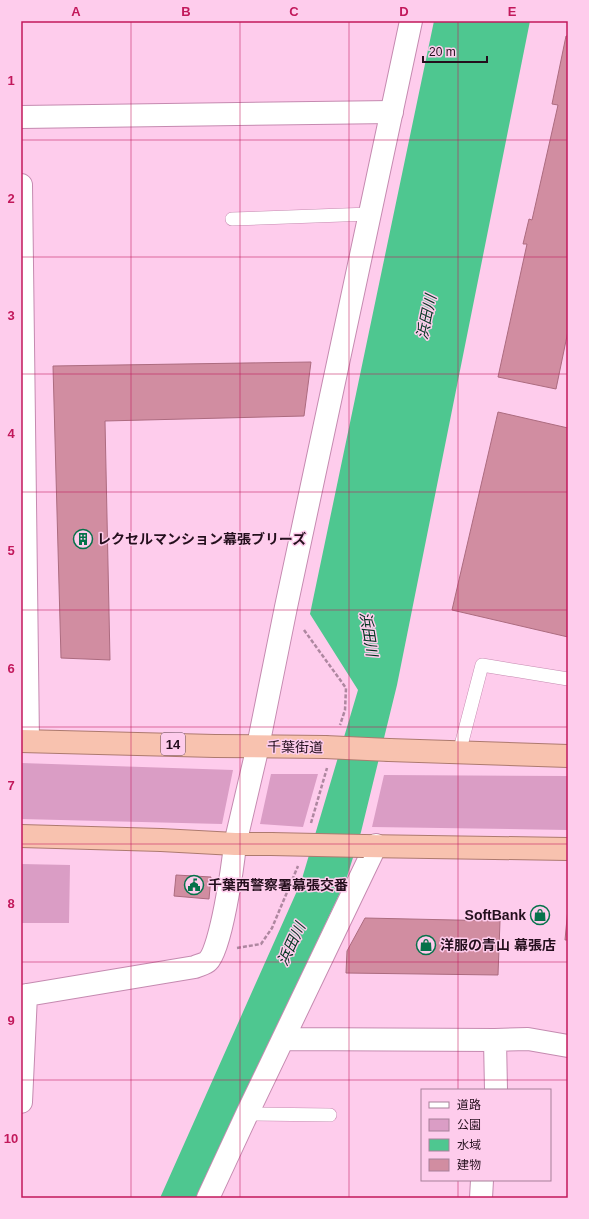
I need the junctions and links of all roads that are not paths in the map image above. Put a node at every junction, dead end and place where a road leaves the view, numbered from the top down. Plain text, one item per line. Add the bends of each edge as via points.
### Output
1 (411, 21) edge
2 (392, 112) junction
3 (21, 117) edge
4 (21, 185) edge
5 (370, 214) junction
6 (232, 219) dead end
7 (568, 679) edge
8 (25, 741) edge
9 (258, 746) junction
10 (459, 754) junction
11 (568, 756) edge
12 (21, 836) edge
13 (235, 844) junction
14 (370, 846) junction
15 (568, 850) edge
16 (23, 996) edge
17 (283, 1040) junction
18 (495, 1040) junction
19 (568, 1046) edge
20 (496, 1089) edge
21 (21, 1102) edge
22 (247, 1114) junction
23 (330, 1115) dead end
24 (482, 1181) edge
25 (208, 1198) edge
26 (481, 1198) edge

1 - 2 street
2 - 3 street
2 - 5 street
4 - 8 street
5 - 6 lane
5 - 9 street
7 - 10 lane via 482,665
8 - 9 highway, 千葉街道 / 14
9 - 10 highway, 千葉街道 / 14, bridge
9 - 13 street
10 - 11 highway, 千葉街道 / 14
12 - 13 highway
13 - 14 highway, bridge
13 - 16 street via 215,951 208,962 194,967
14 - 15 highway
14 - 17 street
16 - 21 street
17 - 18 street
17 - 22 street
18 - 19 street via 528,1039
18 - 20 street
22 - 23 lane
22 - 25 street
24 - 26 street

